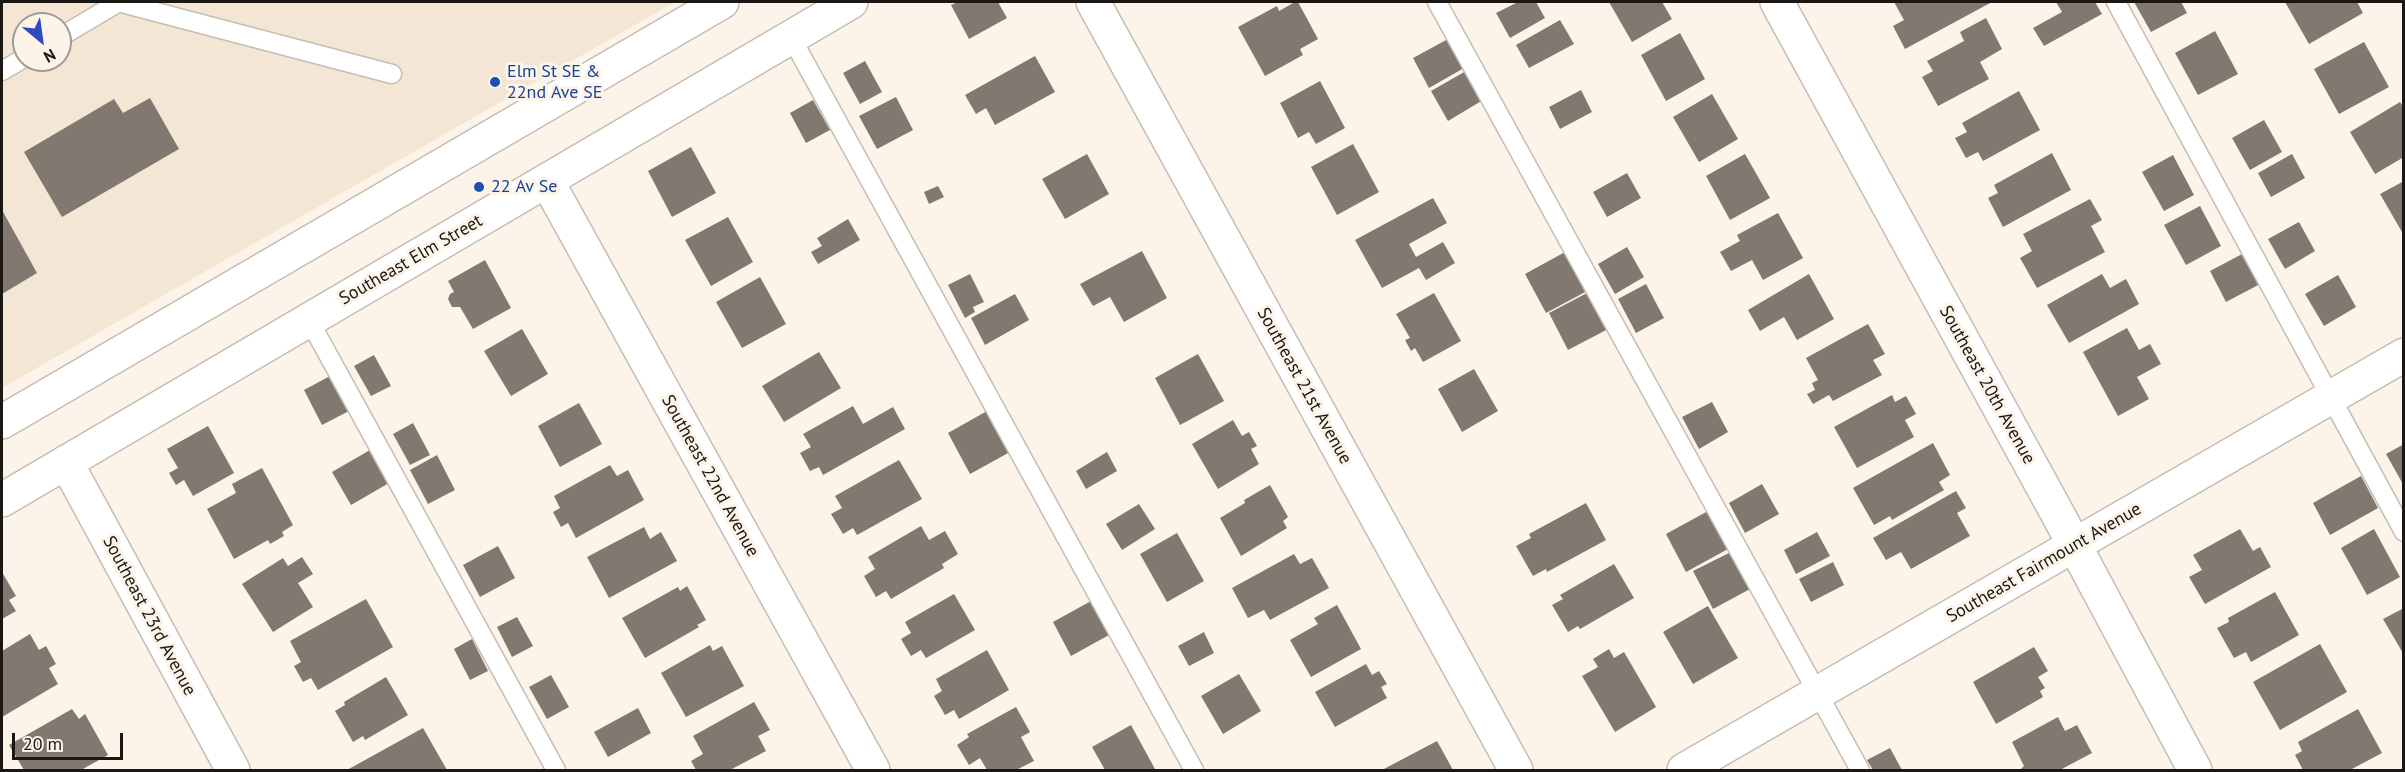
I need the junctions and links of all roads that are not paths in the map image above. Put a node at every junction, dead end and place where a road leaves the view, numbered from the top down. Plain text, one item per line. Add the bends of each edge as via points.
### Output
1 (118, 2) edge
2 (722, 2) edge
3 (851, 2) edge
4 (1093, 2) edge
5 (1437, 2) edge
6 (1777, 2) edge
7 (2116, 2) edge
8 (72, 30) edge
9 (791, 37) junction
10 (392, 74) dead end
11 (547, 181) junction
12 (309, 320) junction
13 (2403, 355) edge
14 (2330, 398) junction
15 (2, 422) edge
16 (66, 462) junction
17 (2, 500) edge
18 (2403, 532) edge
19 (2074, 545) junction
20 (1818, 694) junction
21 (233, 771) edge
22 (556, 771) edge
23 (873, 771) edge
24 (1194, 771) edge
25 (1516, 771) edge
26 (1684, 771) edge
27 (1860, 771) edge
28 (2195, 771) edge

1 - 8 lane
1 - 10 lane
2 - 15 street
3 - 9 street, Southeast Elm Street
4 - 25 street, Southeast 21st Avenue
5 - 20 lane
6 - 19 street, Southeast 20th Avenue
7 - 14 lane
9 - 11 street, Southeast Elm Street
9 - 24 lane
11 - 12 street, Southeast Elm Street
11 - 23 street, Southeast 22nd Avenue
12 - 16 street, Southeast Elm Street
12 - 22 lane
13 - 14 street, Southeast Fairmount Avenue
14 - 18 lane
14 - 19 street, Southeast Fairmount Avenue
16 - 17 street, Southeast Elm Street
16 - 21 street, Southeast 23rd Avenue
19 - 20 street, Southeast Fairmount Avenue
19 - 28 street, Southeast 20th Avenue
20 - 26 street, Southeast Fairmount Avenue
20 - 27 lane

